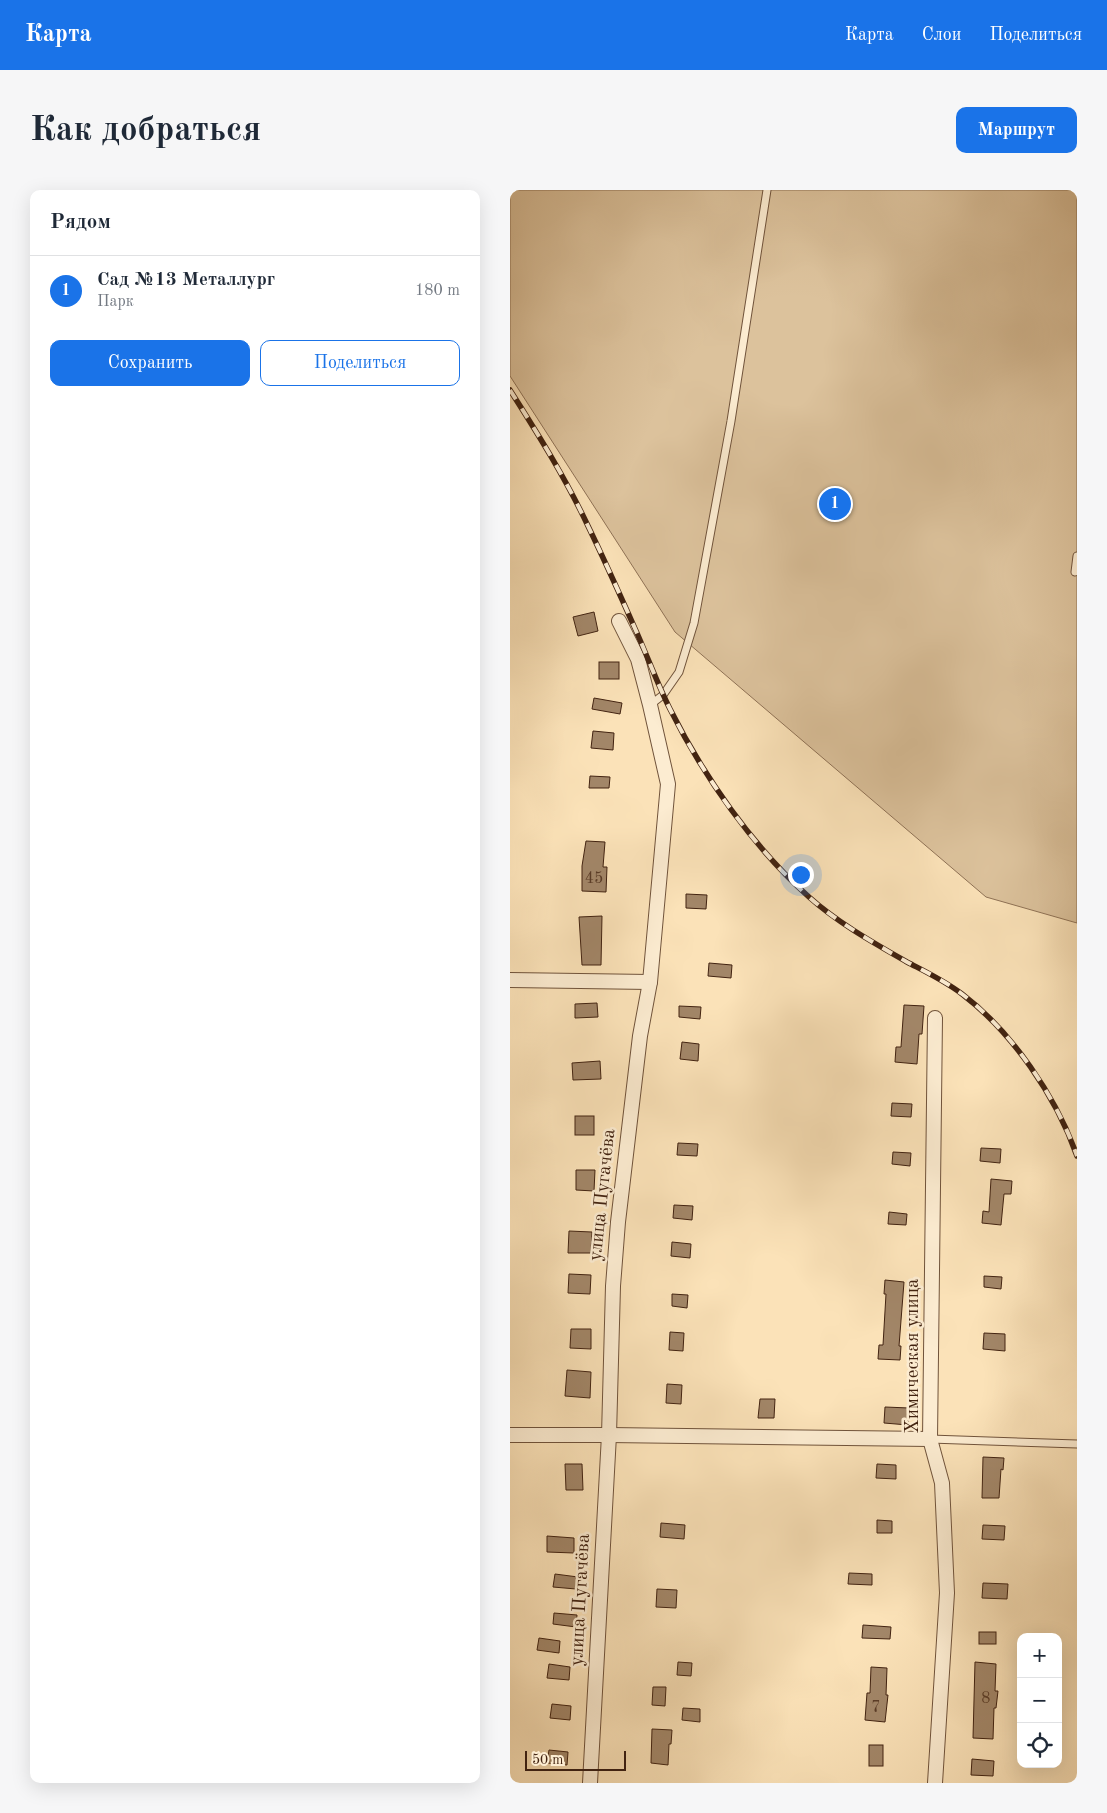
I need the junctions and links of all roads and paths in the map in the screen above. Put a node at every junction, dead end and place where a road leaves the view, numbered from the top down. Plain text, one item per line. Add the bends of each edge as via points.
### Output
1 (767, 190) edge
2 (1077, 556) edge
3 (1075, 572) dead end
4 (619, 621) dead end
5 (650, 705) junction
6 (510, 980) edge
7 (650, 982) junction
8 (935, 1018) dead end
9 (510, 1435) edge
10 (609, 1435) junction
11 (930, 1439) junction
12 (1077, 1444) edge
13 (590, 1783) edge
14 (935, 1783) edge

1 - 5 lane via 731,421 694,623 679,672 663,695
2 - 3 lane
4 - 5 street, улица Пугачёва via 638,659
5 - 7 street, улица Пугачёва via 668,784
6 - 7 street
7 - 10 street, улица Пугачёва via 640,1036 618,1222
8 - 11 street, Химическая улица
9 - 10 street
10 - 11 street
10 - 13 street, улица Пугачёва
11 - 12 lane
11 - 14 street, Химическая улица via 942,1483 947,1593

